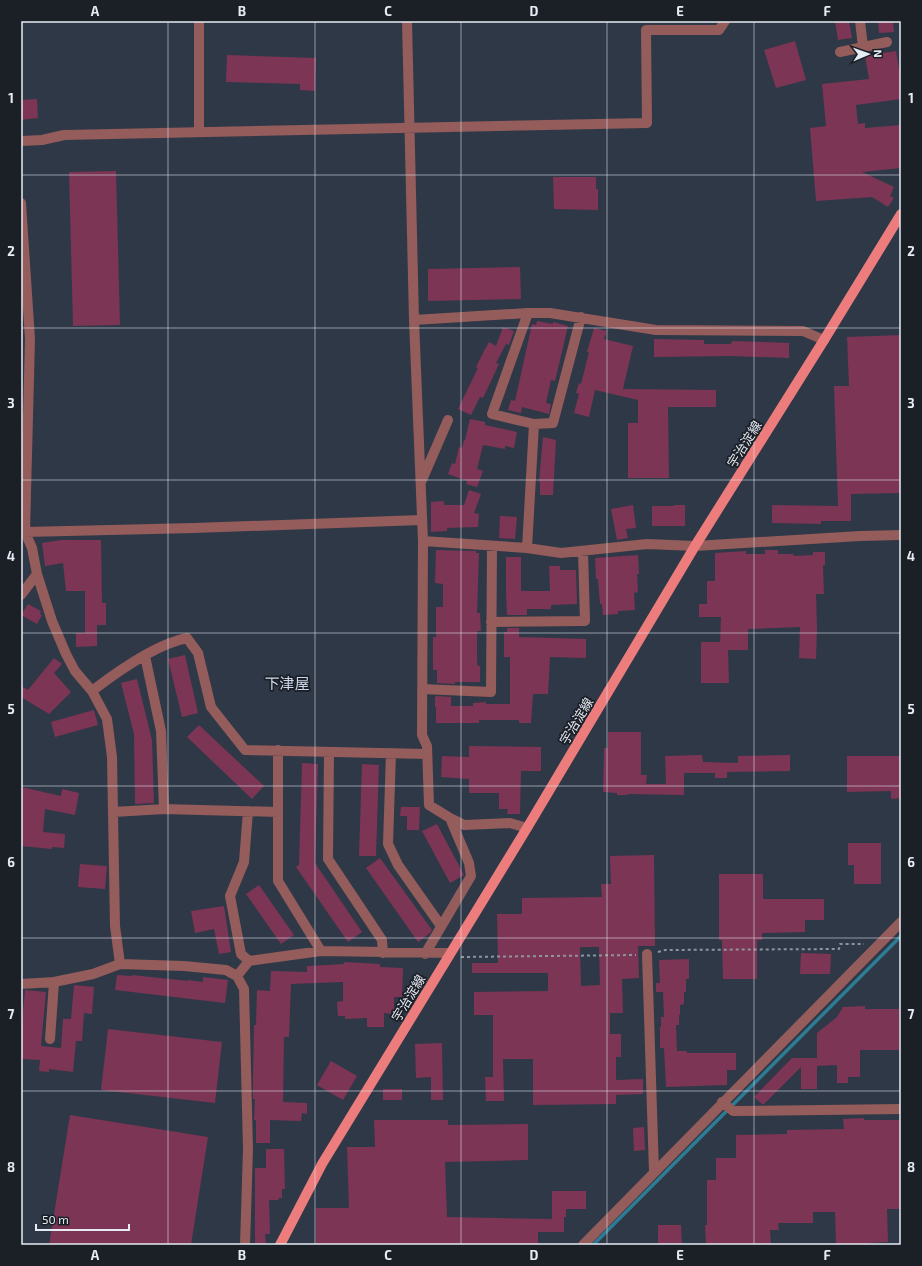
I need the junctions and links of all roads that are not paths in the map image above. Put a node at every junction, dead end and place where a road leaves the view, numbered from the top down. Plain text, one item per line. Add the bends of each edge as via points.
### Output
1 (198, 21) edge
2 (407, 21) edge
3 (725, 21) edge
4 (860, 21) edge
5 (887, 42) dead end
6 (863, 47) junction
7 (840, 52) dead end
8 (410, 127) junction
9 (199, 132) junction
10 (21, 141) edge
11 (21, 203) edge
12 (901, 214) edge
13 (528, 313) junction
14 (581, 317) junction
15 (414, 320) junction
16 (824, 340) junction
17 (448, 420) dead end
18 (534, 424) junction
19 (421, 483) junction
20 (421, 520) junction
21 (23, 531) edge
22 (901, 535) edge
23 (423, 540) junction
24 (492, 546) junction
25 (695, 546) junction
26 (527, 548) junction
27 (583, 551) junction
28 (37, 574) junction
29 (21, 595) edge
30 (492, 622) junction
31 (145, 656) junction
32 (422, 689) junction
33 (92, 691) junction
34 (278, 750) junction
35 (329, 752) junction
36 (391, 753) junction
37 (427, 754) junction
38 (164, 809) junction
39 (248, 811) junction
40 (114, 812) junction
41 (278, 812) junction
42 (450, 818) junction
43 (527, 828) junction
44 (901, 922) edge
45 (441, 926) junction
46 (321, 951) junction
47 (383, 953) junction
48 (450, 953) junction
49 (425, 954) junction
50 (647, 954) dead end
51 (249, 961) junction
52 (120, 964) junction
53 (237, 976) junction
54 (54, 982) junction
55 (21, 984) edge
56 (50, 1039) dead end
57 (722, 1102) junction
58 (901, 1109) edge
59 (654, 1172) junction
60 (245, 1245) edge
61 (280, 1245) edge
62 (583, 1245) edge

1 - 9 street
2 - 8 street
3 - 8 street via 719,30 646,30 647,122
4 - 6 street
5 - 6 street
6 - 7 street
8 - 9 street
8 - 15 street
9 - 10 street via 64,135
11 - 21 street via 30,339
12 - 16 main road, 宇治淀線
13 - 14 street
13 - 15 street
13 - 18 street via 492,414
14 - 16 street via 656,330 803,331
14 - 18 street via 553,423
15 - 19 street
16 - 25 main road, 宇治淀線
17 - 19 street
18 - 26 street
19 - 20 street
20 - 21 street
20 - 23 street
21 - 28 street via 32,548
22 - 25 street
23 - 24 street
23 - 32 street
24 - 26 street
24 - 30 street
25 - 27 street via 647,544
25 - 43 main road, 宇治淀線
26 - 27 street via 561,553
27 - 30 street via 586,621
28 - 29 street
28 - 33 street via 66,654 75,671
30 - 32 street via 491,692
31 - 33 street via 120,670
31 - 34 street via 174,641 187,638 198,653 211,706 245,750
31 - 38 street via 161,730
32 - 37 street via 422,735 427,746
33 - 40 street via 106,719 112,757
34 - 35 street
34 - 41 street
35 - 36 street
35 - 47 street via 328,859 382,940
36 - 37 street
36 - 45 street via 388,844 398,865
37 - 42 street via 429,805
38 - 39 street
38 - 40 street
39 - 41 street
39 - 51 street via 244,862 230,896 241,954
40 - 52 street via 115,926
41 - 46 street via 278,882
42 - 43 street via 464,825 510,823
42 - 45 street via 469,863 471,876
43 - 48 main road, 宇治淀線
44 - 57 street
45 - 49 street
46 - 47 street
46 - 51 street
47 - 49 street
48 - 49 street
48 - 61 main road, 宇治淀線 via 322,1164
50 - 59 street
51 - 53 street
52 - 53 street via 226,970
52 - 54 street via 93,974
53 - 60 street via 244,989 248,1149
54 - 55 street
54 - 56 street
57 - 58 street via 733,1111
57 - 59 street
59 - 62 street

